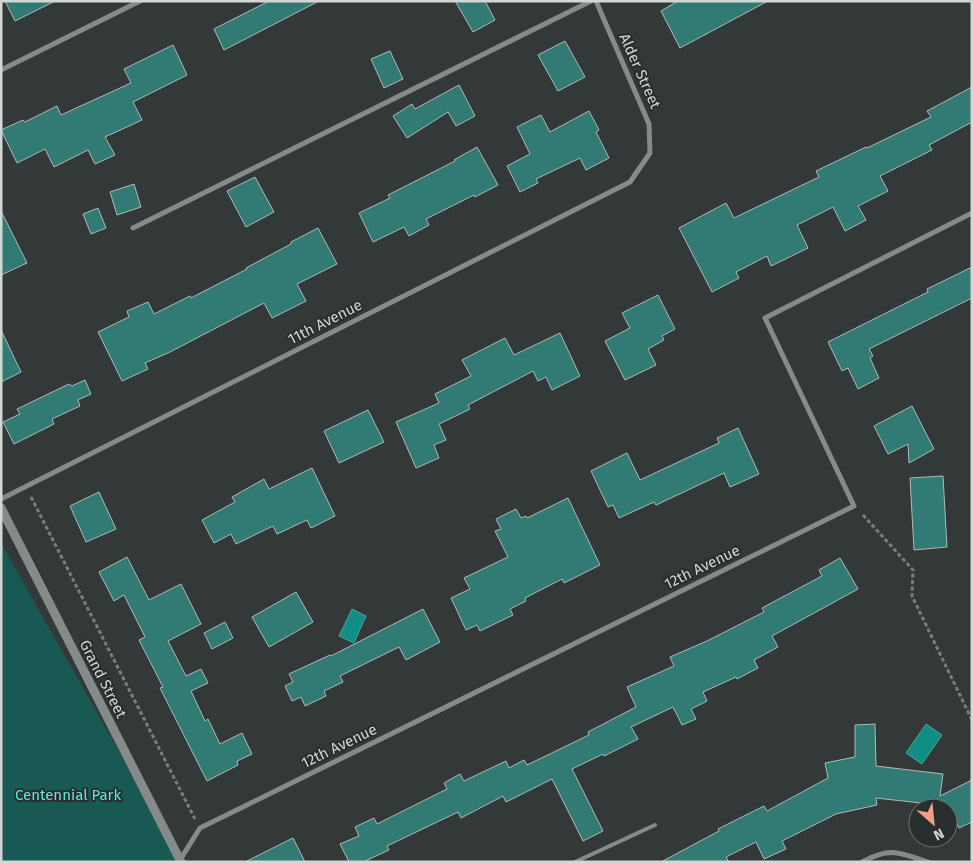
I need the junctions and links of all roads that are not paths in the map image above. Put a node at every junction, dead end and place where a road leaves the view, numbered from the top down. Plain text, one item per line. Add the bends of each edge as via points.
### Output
1 (140, 1) edge
2 (591, 1) edge
3 (596, 1) edge
4 (1, 70) edge
5 (650, 153) joint
6 (972, 213) edge
7 (132, 228) dead end
8 (1, 499) edge
9 (1, 508) edge
10 (655, 825) dead end
11 (180, 861) edge
12 (575, 862) edge
13 (862, 862) edge
14 (928, 862) edge

1 - 4 street
2 - 7 street
3 - 5 street, Alder Street via 649,124
5 - 8 street, 11th Avenue via 630,182
6 - 11 street, 12th Avenue via 765,318 854,506 200,828
9 - 11 street, Grand Street
10 - 12 lane
13 - 14 street via 890,852

